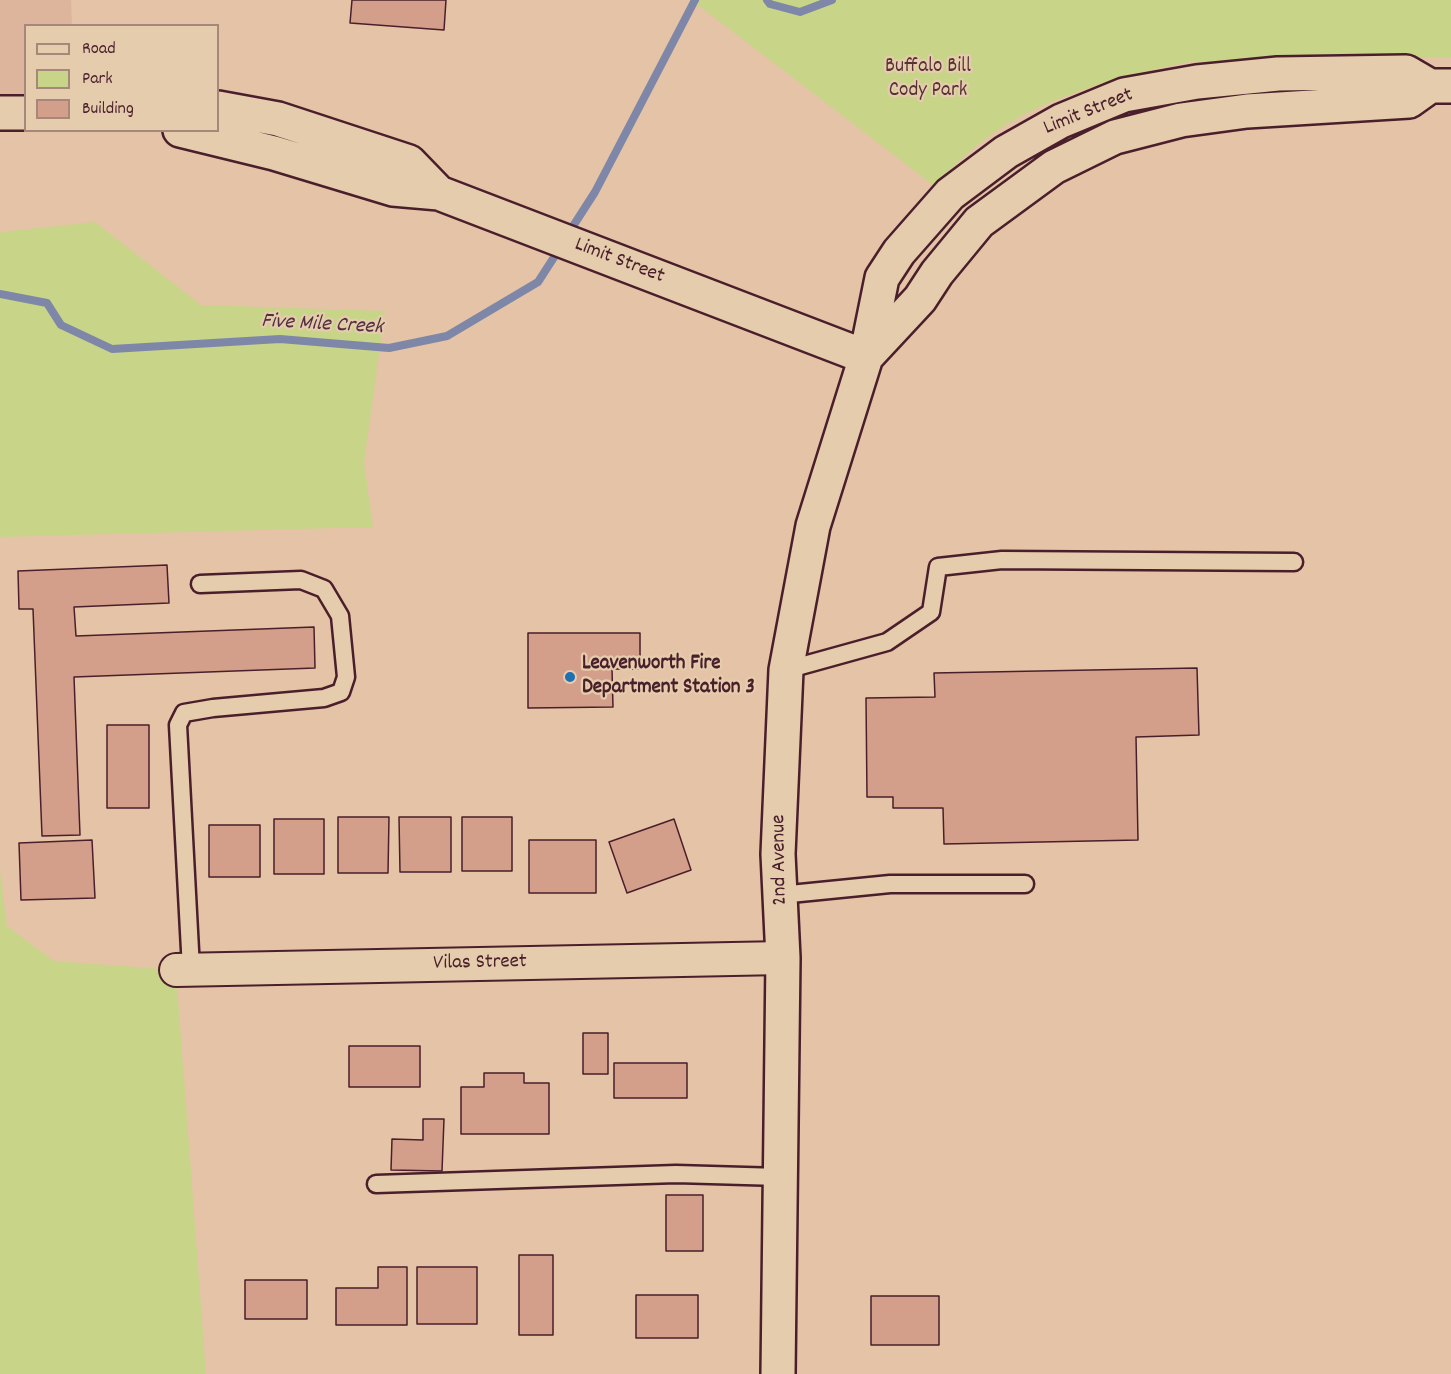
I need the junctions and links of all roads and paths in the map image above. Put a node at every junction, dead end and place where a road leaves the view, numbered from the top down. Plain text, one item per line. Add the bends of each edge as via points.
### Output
1 (1440, 86) edge
2 (219, 108) edge
3 (0, 113) edge
4 (24, 113) edge
5 (188, 132) edge
6 (440, 194) junction
7 (866, 357) junction
8 (1294, 562) dead end
9 (200, 584) dead end
10 (786, 670) junction
11 (1025, 884) dead end
12 (780, 895) junction
13 (783, 958) junction
14 (184, 970) joint
15 (780, 1177) junction
16 (376, 1184) dead end
17 (778, 1374) edge

1 - 7 street, Limit Street via 1409,101 1247,111 1181,120 1115,137 1054,167 979,222 936,273 920,299
1 - 7 street, Limit Street via 1406,72 1266,75 1124,95 1060,121 1006,152 951,194 899,252 882,278
2 - 6 street, Limit Street via 278,119 409,162
3 - 4 street
5 - 6 street, Limit Street via 393,189
6 - 7 street, Limit Street
7 - 10 street, 2nd Avenue via 813,526
8 - 10 lane via 1002,560 938,567 931,612 887,642
9 - 14 lane via 301,580 324,589 340,616 346,677 341,692 324,698 184,713 178,725
10 - 12 street, 2nd Avenue via 778,854
11 - 12 lane via 890,884
12 - 13 street, 2nd Avenue
13 - 14 street, Vilas Street
13 - 15 street, 2nd Avenue
15 - 16 lane via 676,1174
15 - 17 street, 2nd Avenue

